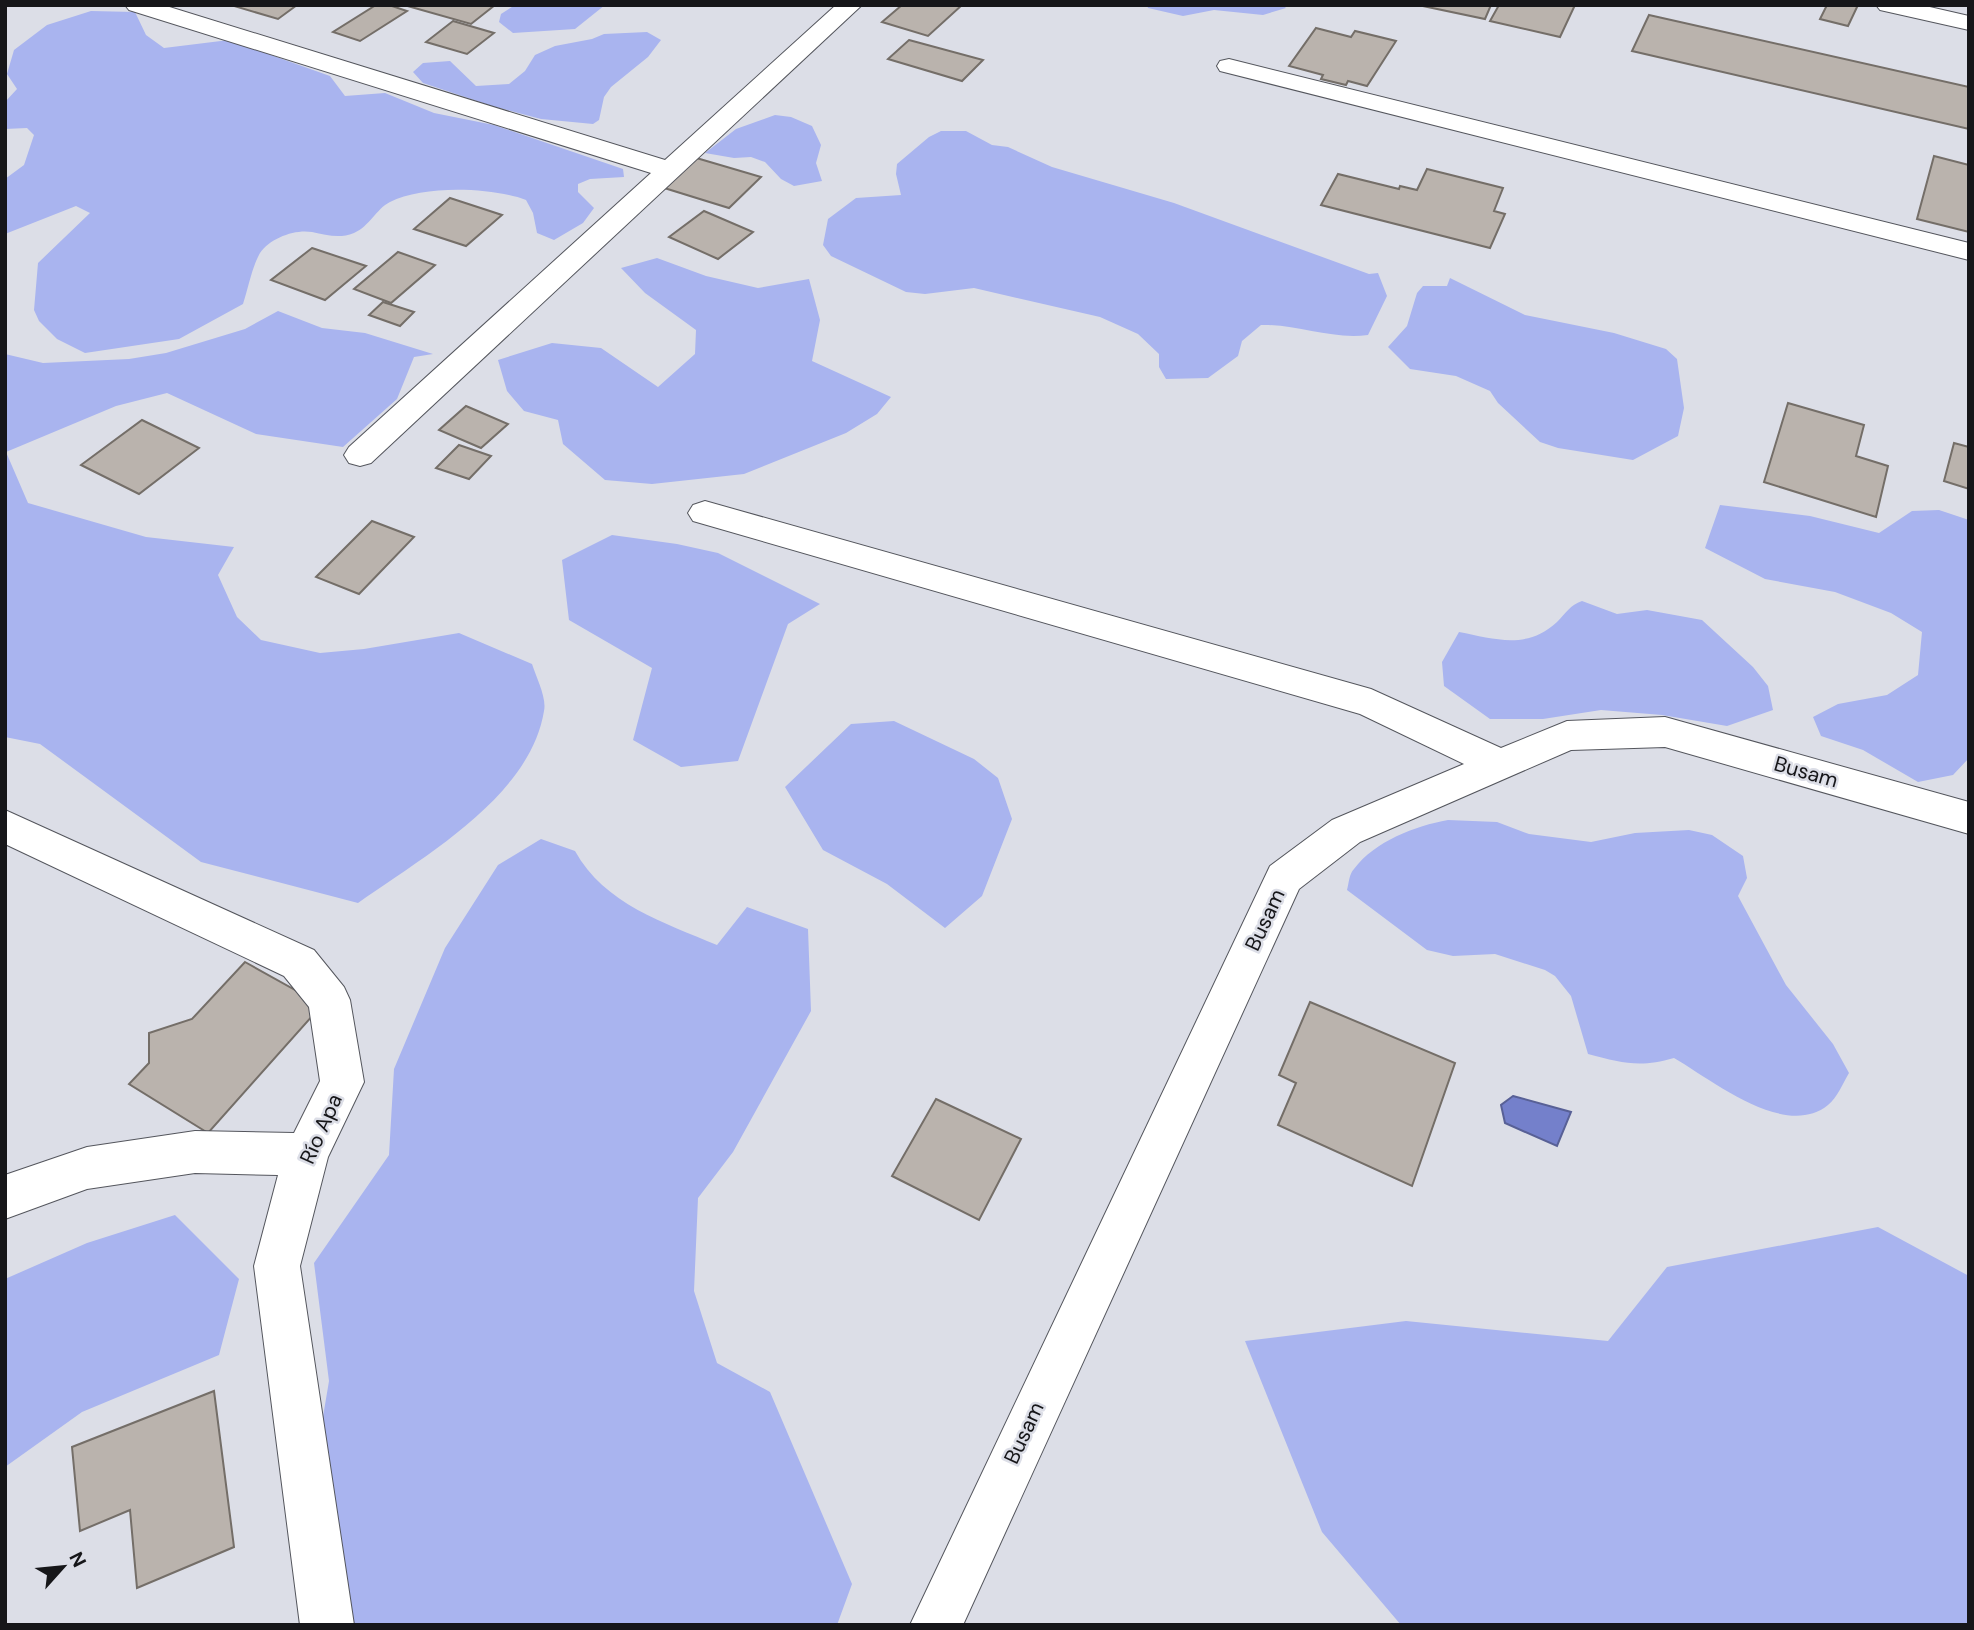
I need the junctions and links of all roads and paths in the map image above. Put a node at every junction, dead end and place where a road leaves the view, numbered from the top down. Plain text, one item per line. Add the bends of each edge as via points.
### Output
1 (137, 5) edge
2 (850, 5) edge
3 (1888, 5) edge
4 (168, 9) edge
5 (1969, 23) edge
6 (1229, 66) dead end
7 (671, 171) junction
8 (1969, 252) edge
9 (360, 455) dead end
10 (705, 513) dead end
11 (1499, 764) junction
12 (1969, 818) edge
13 (5, 826) edge
14 (306, 1154) junction
15 (5, 1197) edge
16 (327, 1625) edge
17 (936, 1625) edge

1 - 4 street
2 - 7 street
3 - 5 street
4 - 7 street
6 - 8 street
7 - 9 street
10 - 11 street via 1371,703
11 - 12 street, Busam via 1567,736 1665,732
11 - 17 street, Busam via 1346,831 1284,878
13 - 14 street, Río Apa via 299,963 328,1000 342,1082
14 - 15 street via 195,1152 87,1168
14 - 16 street, Río Apa via 276,1265

